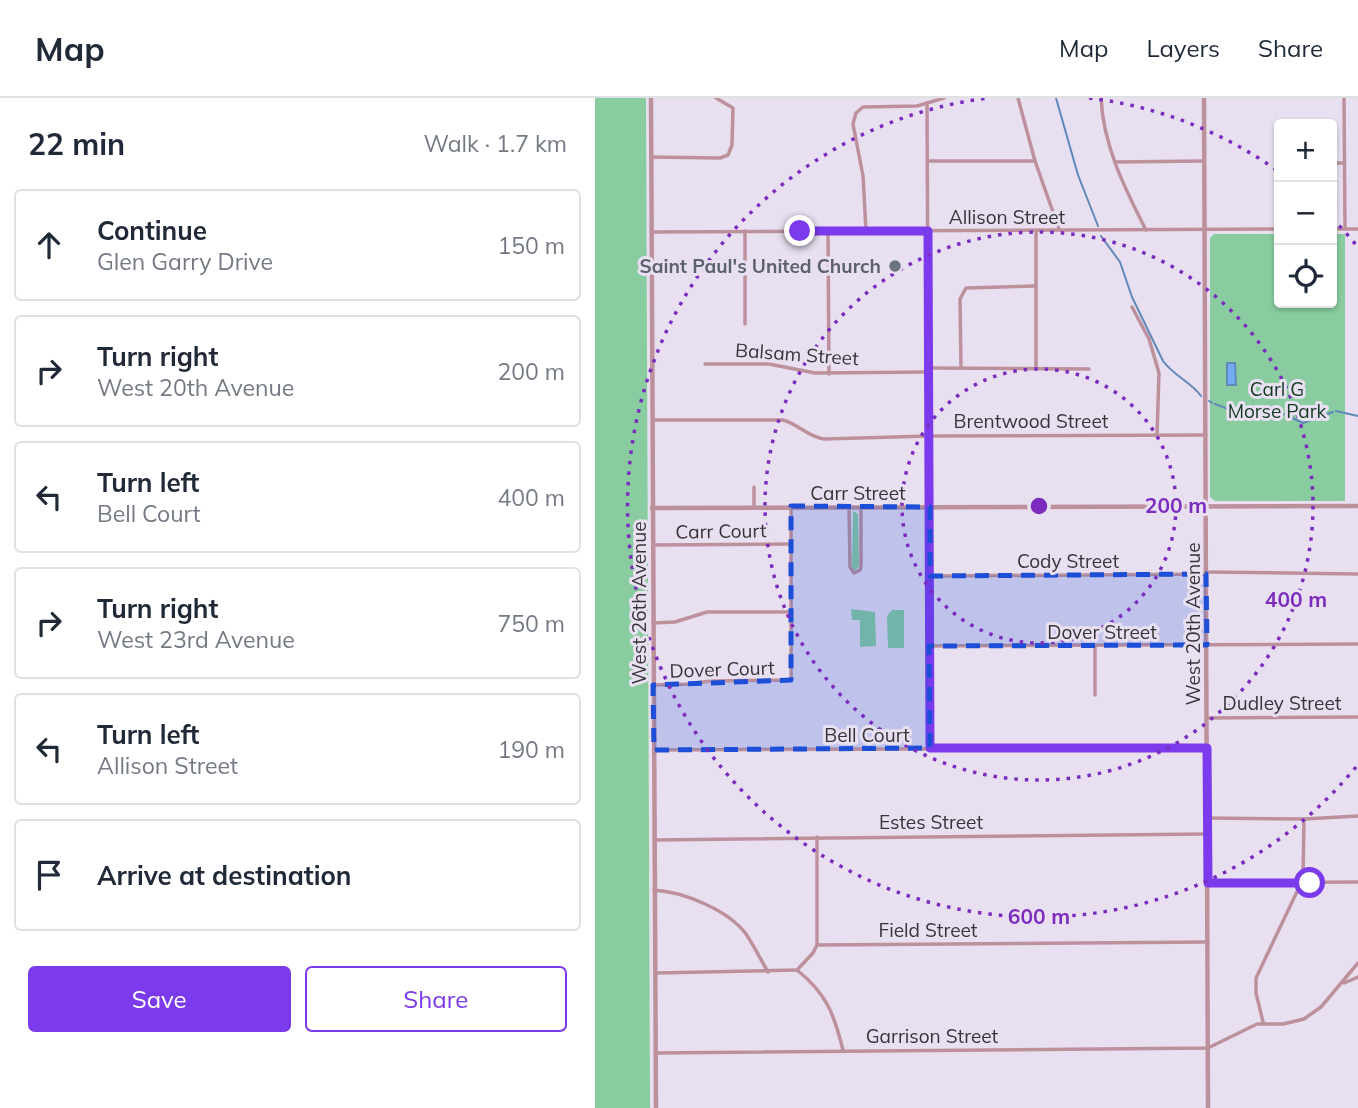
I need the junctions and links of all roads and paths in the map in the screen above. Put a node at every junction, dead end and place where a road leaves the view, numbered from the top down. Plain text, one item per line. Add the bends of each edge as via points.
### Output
1 (651, 98) edge
2 (716, 98) edge
3 (944, 98) edge
4 (1018, 98) edge
5 (1101, 98) edge
6 (1204, 98) edge
7 (1344, 98) edge
8 (927, 105) junction
9 (650, 157) junction
10 (929, 161) junction
11 (1035, 161) junction
12 (1204, 161) junction
13 (1114, 162) junction
14 (1337, 163) edge
15 (1344, 163) junction
16 (1274, 229) edge
17 (1337, 229) edge
18 (1345, 229) junction
19 (1358, 229) edge
20 (1059, 230) junction
21 (1146, 230) junction
22 (1205, 230) junction
23 (745, 231) junction
24 (828, 231) junction
25 (866, 231) junction
26 (928, 231) junction
27 (1036, 231) junction
28 (651, 232) junction
29 (1035, 286) junction
30 (1132, 307) dead end
31 (745, 324) dead end
32 (705, 364) dead end
33 (961, 368) junction
34 (1036, 369) junction
35 (1089, 369) dead end
36 (929, 370) junction
37 (829, 374) junction
38 (652, 420) junction
39 (1157, 435) junction
40 (1206, 435) junction
41 (929, 436) junction
42 (754, 487) dead end
43 (754, 506) junction
44 (791, 506) junction
45 (1206, 506) junction
46 (1358, 506) edge
47 (849, 507) junction
48 (930, 507) junction
49 (652, 508) junction
50 (861, 508) junction
51 (790, 544) junction
52 (653, 545) junction
53 (1206, 573) junction
54 (1358, 574) edge
55 (930, 576) junction
56 (791, 612) junction
57 (653, 623) junction
58 (1358, 644) edge
59 (1207, 645) junction
60 (929, 646) junction
61 (1095, 646) junction
62 (653, 685) junction
63 (1095, 695) dead end
64 (1358, 717) edge
65 (1207, 718) junction
66 (930, 748) junction
67 (1207, 748) junction
68 (654, 750) junction
69 (1358, 816) edge
70 (1207, 818) junction
71 (1304, 819) junction
72 (1207, 834) junction
73 (817, 837) junction
74 (654, 839) junction
75 (1301, 882) junction
76 (1358, 882) edge
77 (1208, 883) junction
78 (655, 890) junction
79 (1208, 942) junction
80 (817, 945) junction
81 (1358, 963) edge
82 (797, 970) junction
83 (768, 972) junction
84 (655, 973) junction
85 (1358, 977) edge
86 (1341, 984) junction
87 (1263, 1022) junction
88 (1208, 1048) junction
89 (843, 1050) junction
90 (655, 1053) junction
91 (656, 1108) edge
92 (1208, 1108) edge

1 - 9 street, West 26th Avenue
2 - 9 street via 733,108 728,155
3 - 8 street
4 - 11 street
5 - 13 street
6 - 12 street, West 20th Avenue
7 - 15 street
8 - 10 street
8 - 25 street via 863,107 856,113 853,124 863,176
9 - 28 street, West 26th Avenue
10 - 11 street
10 - 26 street
11 - 20 street
12 - 13 street
12 - 22 street, West 20th Avenue
13 - 21 street
14 - 15 street
15 - 18 street
16 - 22 street, Allison Street
17 - 18 street
18 - 19 street
20 - 21 street, Allison Street
20 - 27 street, Allison Street
21 - 22 street, Allison Street
22 - 40 street, West 20th Avenue
23 - 24 street, Allison Street
23 - 28 street, Allison Street
23 - 31 street
24 - 25 street, Allison Street
24 - 37 street
25 - 26 street, Allison Street
26 - 27 street, Allison Street
26 - 36 street
27 - 29 street
28 - 38 street, West 26th Avenue
29 - 33 street via 965,288 961,295
29 - 34 street
30 - 39 street via 1149,339 1159,373
32 - 37 street, Balsam Street via 769,364
33 - 34 street, Balsam Street
33 - 36 street, Balsam Street
34 - 35 street, Balsam Street
36 - 37 street, Balsam Street
36 - 41 street
38 - 41 street, Brentwood Street via 783,420 824,439
38 - 49 street, West 26th Avenue
39 - 40 street, Brentwood Street
39 - 41 street, Brentwood Street
40 - 45 street, West 20th Avenue
41 - 48 street
42 - 43 street
43 - 44 street, Carr Street
43 - 49 street, Carr Street
44 - 47 street, Carr Street
44 - 51 street
45 - 46 street, Carr Street
45 - 48 street, Carr Street
45 - 53 street, West 20th Avenue
47 - 50 street, Carr Street
47 - 50 street via 849,568 855,573 861,566
48 - 50 street, Carr Street
48 - 55 street
49 - 52 street, West 26th Avenue
51 - 52 street, Carr Court
51 - 56 street
52 - 57 street, West 26th Avenue
53 - 54 street, Cody Street
53 - 55 street, Cody Street
53 - 59 street, West 20th Avenue
55 - 60 street
56 - 57 street via 707,612
56 - 62 street, Dover Court via 791,680
57 - 62 street, West 26th Avenue
58 - 59 street, Dover Street
59 - 61 street, Dover Street
59 - 65 street, West 20th Avenue
60 - 61 street, Dover Street
60 - 66 street
61 - 63 street
62 - 68 street, West 26th Avenue
64 - 65 street, Dudley Street
65 - 67 street, West 20th Avenue
66 - 67 street, Bell Court
66 - 68 street, Bell Court
67 - 70 street, West 20th Avenue
68 - 74 street, West 26th Avenue
69 - 71 street
70 - 71 street
70 - 72 street, West 20th Avenue
71 - 75 street
72 - 73 street, Estes Street
72 - 77 street, West 20th Avenue
73 - 74 street, Estes Street
73 - 80 street
74 - 78 street, West 26th Avenue
75 - 76 street
75 - 77 street
75 - 87 street via 1256,978
77 - 79 street, West 20th Avenue
78 - 83 street via 691,897 734,923
78 - 84 street, West 26th Avenue
79 - 80 street, Field Street
79 - 88 street, West 20th Avenue
80 - 82 street
81 - 86 street
82 - 83 street
82 - 89 street via 811,981 832,1011
83 - 84 street
84 - 90 street, West 26th Avenue
85 - 86 street
86 - 87 street via 1304,1019
87 - 88 street
88 - 89 street, Garrison Street
88 - 92 street, West 20th Avenue
89 - 90 street, Garrison Street
90 - 91 street, West 26th Avenue

